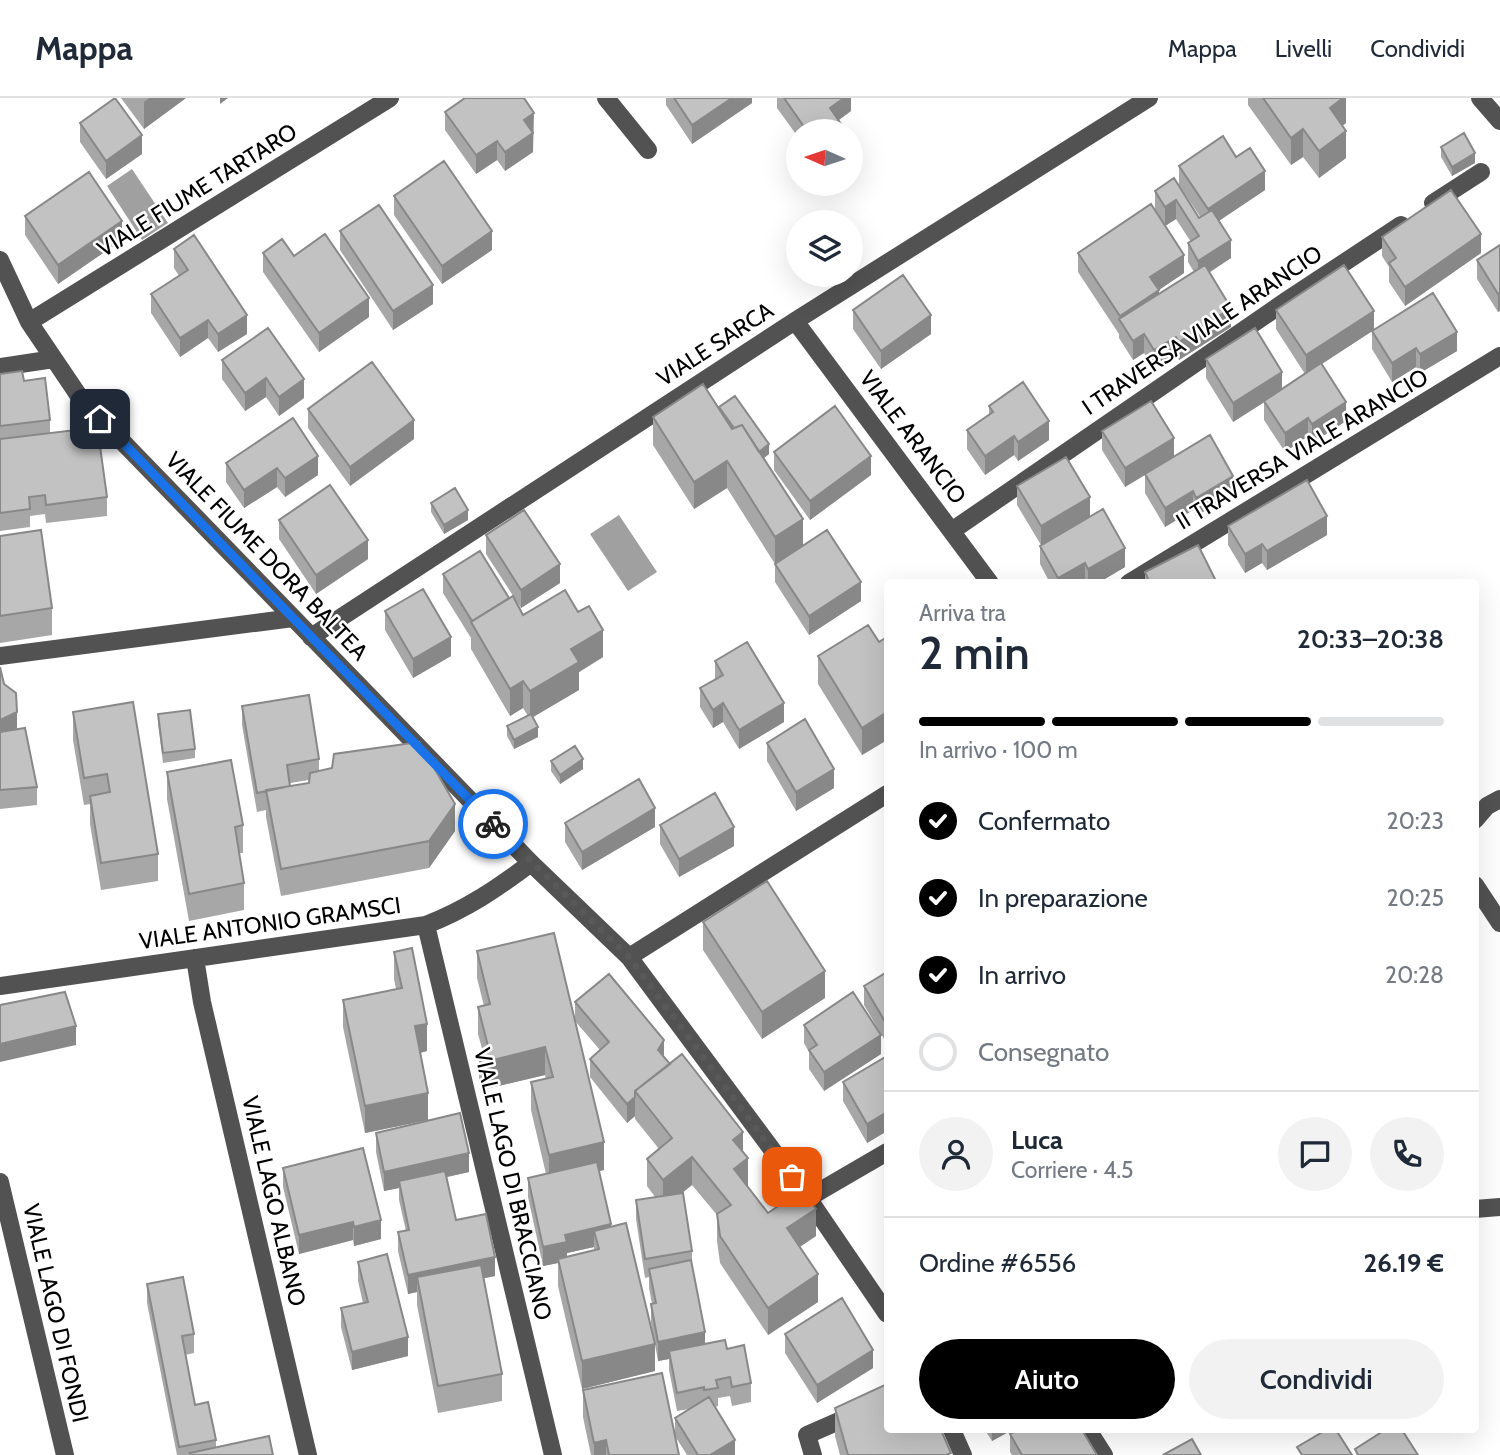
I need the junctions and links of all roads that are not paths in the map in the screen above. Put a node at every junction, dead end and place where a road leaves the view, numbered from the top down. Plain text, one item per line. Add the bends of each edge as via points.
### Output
1 (390, 98) edge
2 (606, 98) edge
3 (1149, 98) edge
4 (1480, 98) edge
5 (1500, 121) edge
6 (648, 150) dead end
7 (1481, 172) dead end
8 (0, 260) edge
9 (795, 321) junction
10 (29, 322) junction
11 (1500, 356) edge
12 (54, 359) junction
13 (0, 368) edge
14 (953, 530) junction
15 (987, 579) edge
16 (1136, 579) edge
17 (293, 618) junction
18 (312, 637) junction
19 (0, 656) edge
20 (884, 796) edge
21 (1500, 799) edge
22 (1479, 815) edge
23 (531, 863) junction
24 (1479, 891) edge
25 (1500, 923) edge
26 (426, 925) junction
27 (629, 957) junction
28 (195, 958) junction
29 (0, 986) edge
30 (884, 1154) edge
31 (0, 1182) edge
32 (808, 1198) junction
33 (1500, 1207) edge
34 (1479, 1209) edge
35 (884, 1310) edge
36 (884, 1401) edge
37 (953, 1433) edge
38 (1090, 1433) edge
39 (65, 1455) edge
40 (309, 1455) edge
41 (553, 1455) edge
42 (813, 1455) edge
43 (963, 1455) edge
44 (1104, 1455) edge

1 - 10 street, VIALE FIUME TARTARO
2 - 6 street
3 - 9 street, VIALE SARCA
4 - 5 street
7 - 14 street, I TRAVERSA VIALE ARANCIO
8 - 10 street, VIALE FIUME DORA BALTEA
9 - 14 street, VIALE ARANCIO
9 - 18 street, VIALE SARCA
10 - 12 street, VIALE FIUME DORA BALTEA
11 - 16 street, II TRAVERSA VIALE ARANCIO
12 - 13 street
12 - 17 street, VIALE FIUME DORA BALTEA via 81,399
14 - 15 street, VIALE ARANCIO
17 - 18 street, VIALE FIUME DORA BALTEA
17 - 19 street
18 - 23 street, VIALE FIUME DORA BALTEA
20 - 27 street
21 - 22 street
23 - 26 street, VIALE ANTONIO GRAMSCI via 483,898
23 - 27 street, VIALE FIUME DORA BALTEA
24 - 25 street
26 - 28 street, VIALE ANTONIO GRAMSCI
26 - 41 street, VIALE LAGO DI BRACCIANO
27 - 32 street, VIALE FIUME DORA BALTEA
28 - 29 street, VIALE ANTONIO GRAMSCI
28 - 40 street, VIALE LAGO ALBANO
30 - 32 street
31 - 39 street, VIALE LAGO DI FONDI
32 - 35 street, VIALE FIUME DORA BALTEA
33 - 34 street
36 - 42 street via 807,1435
37 - 43 street
38 - 44 street

